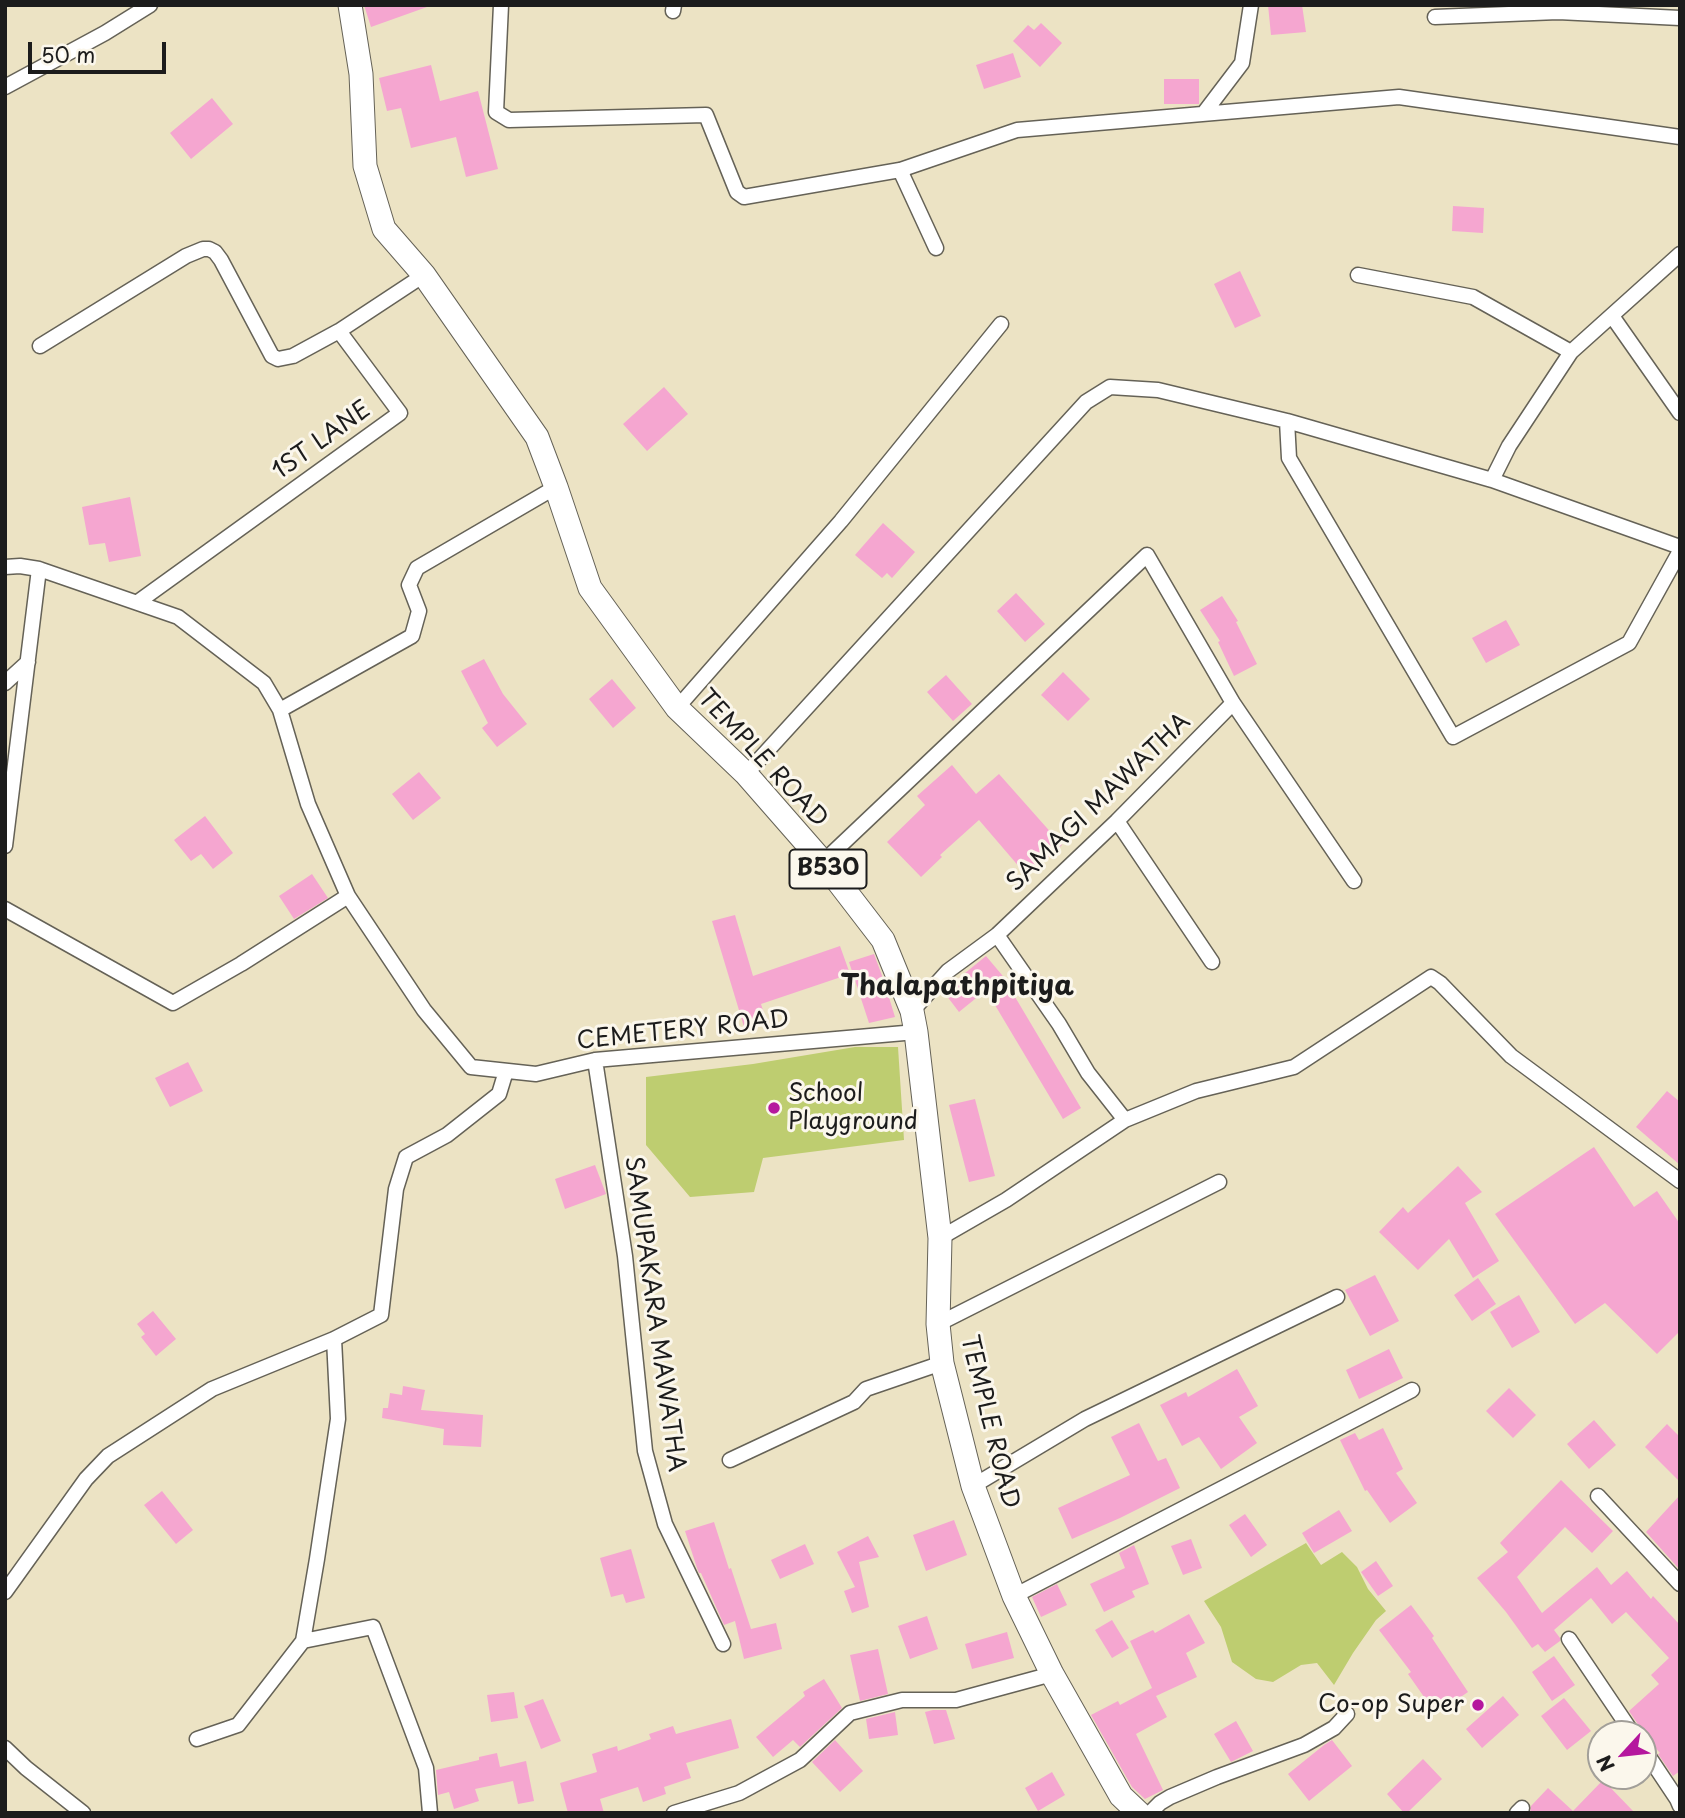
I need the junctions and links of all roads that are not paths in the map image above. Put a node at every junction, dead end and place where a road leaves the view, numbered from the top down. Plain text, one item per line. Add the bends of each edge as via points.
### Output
1 (150, 5) edge
2 (350, 5) edge
3 (501, 5) edge
4 (1251, 5) edge
5 (1435, 17) dead end
6 (1680, 18) edge
7 (5, 87) edge
8 (1204, 113) junction
9 (1680, 137) edge
10 (900, 170) junction
11 (936, 248) dead end
12 (1680, 254) edge
13 (424, 275) junction
14 (1358, 275) dead end
15 (1612, 316) junction
16 (1001, 324) dead end
17 (339, 331) junction
18 (40, 346) dead end
19 (1570, 352) junction
20 (1680, 413) edge
21 (1287, 421) junction
22 (1492, 480) junction
23 (556, 487) junction
24 (1680, 549) edge
25 (5, 567) edge
26 (39, 569) junction
27 (138, 602) junction
28 (28, 663) junction
29 (5, 683) edge
30 (1233, 703) junction
31 (677, 708) junction
32 (279, 710) junction
33 (746, 774) junction
34 (1117, 821) junction
35 (5, 846) edge
36 (823, 862) junction
37 (1354, 881) dead end
38 (348, 896) junction
39 (5, 909) edge
40 (997, 935) junction
41 (1212, 962) dead end
42 (914, 1022) junction
43 (595, 1060) junction
44 (506, 1071) junction
45 (1125, 1120) junction
46 (1680, 1181) edge
47 (1219, 1182) dead end
48 (940, 1238) junction
49 (1337, 1297) dead end
50 (938, 1324) junction
51 (334, 1339) junction
52 (942, 1363) junction
53 (1412, 1390) dead end
54 (730, 1460) dead end
55 (973, 1486) junction
56 (1598, 1496) dead end
57 (1680, 1584) edge
58 (5, 1592) edge
59 (1014, 1596) junction
60 (1569, 1639) dead end
61 (303, 1641) junction
62 (723, 1643) dead end
63 (1052, 1674) junction
64 (1347, 1714) dead end
65 (1624, 1720) edge
66 (197, 1739) dead end
67 (5, 1748) edge
68 (1657, 1769) edge
69 (1680, 1806) edge
70 (83, 1813) edge
71 (430, 1813) edge
72 (674, 1813) edge
73 (1139, 1813) edge
74 (1150, 1813) edge

1 - 7 street
2 - 13 main road, TEMPLE ROAD / B530 via 361,74 365,166 384,229
3 - 10 street via 496,112 509,120 706,115 737,192 744,197
4 - 8 street via 1242,63
5 - 6 street via 1558,12
8 - 9 street via 1399,97
8 - 10 street via 1017,130
10 - 11 street
12 - 15 street
13 - 17 street
13 - 23 main road, TEMPLE ROAD / B530 via 537,437
14 - 19 street via 1473,297
15 - 19 street
15 - 20 street
16 - 31 street via 841,521
17 - 18 street via 293,356 272,356 221,260 215,252 203,249
17 - 27 street, 1ST LANE via 400,413
19 - 22 street
21 - 22 street
21 - 24 street via 1289,458 1452,737 1629,643
21 - 33 street via 1157,390 1110,387 1086,402
22 - 24 street
23 - 31 main road, TEMPLE ROAD / B530 via 590,588
23 - 32 street via 417,569 409,585 419,611 412,636
25 - 26 street, CEMETERY ROAD
26 - 27 street, CEMETERY ROAD
26 - 28 street
27 - 32 street, CEMETERY ROAD via 178,617 200,633 264,683
28 - 29 street
28 - 35 street
30 - 34 street, SAMAGI MAWATHA
30 - 36 street via 1147,555
30 - 37 street
31 - 33 main road, TEMPLE ROAD / B530
32 - 38 street, CEMETERY ROAD via 307,804
33 - 36 main road, TEMPLE ROAD / B530
34 - 40 street, SAMAGI MAWATHA
34 - 41 street
36 - 42 main road, TEMPLE ROAD / B530 via 883,940
38 - 39 street via 173,1003
38 - 44 street, CEMETERY ROAD via 424,1010 471,1067
40 - 42 street, SAMAGI MAWATHA via 948,971
40 - 45 street via 1088,1073
42 - 43 street, CEMETERY ROAD
42 - 48 main road, TEMPLE ROAD / B530
43 - 44 street, CEMETERY ROAD via 536,1074
43 - 62 street, SAMUPAKARA MAWATHA via 625,1256 645,1451 665,1524
44 - 51 street via 499,1094 447,1135 406,1157 396,1189 381,1315
45 - 46 street via 1196,1091 1294,1068 1431,977 1511,1056
45 - 48 street
47 - 50 street
48 - 50 main road, TEMPLE ROAD / B530
49 - 55 street via 1085,1419
50 - 52 main road, TEMPLE ROAD / B530
51 - 58 street via 212,1389 107,1456
51 - 61 street via 338,1419
52 - 54 street via 866,1390 854,1402
52 - 55 main road, TEMPLE ROAD / B530
53 - 59 street
55 - 59 main road, TEMPLE ROAD / B530
56 - 57 street
59 - 63 main road, TEMPLE ROAD / B530
60 - 65 street
61 - 66 street via 238,1726
61 - 71 street via 373,1627 426,1768
63 - 72 street via 956,1700 902,1700 850,1713 800,1760 739,1793
63 - 73 main road, TEMPLE ROAD / B530 via 1121,1796
64 - 74 street via 1334,1728 1304,1745 1170,1797
67 - 70 street
68 - 69 street

